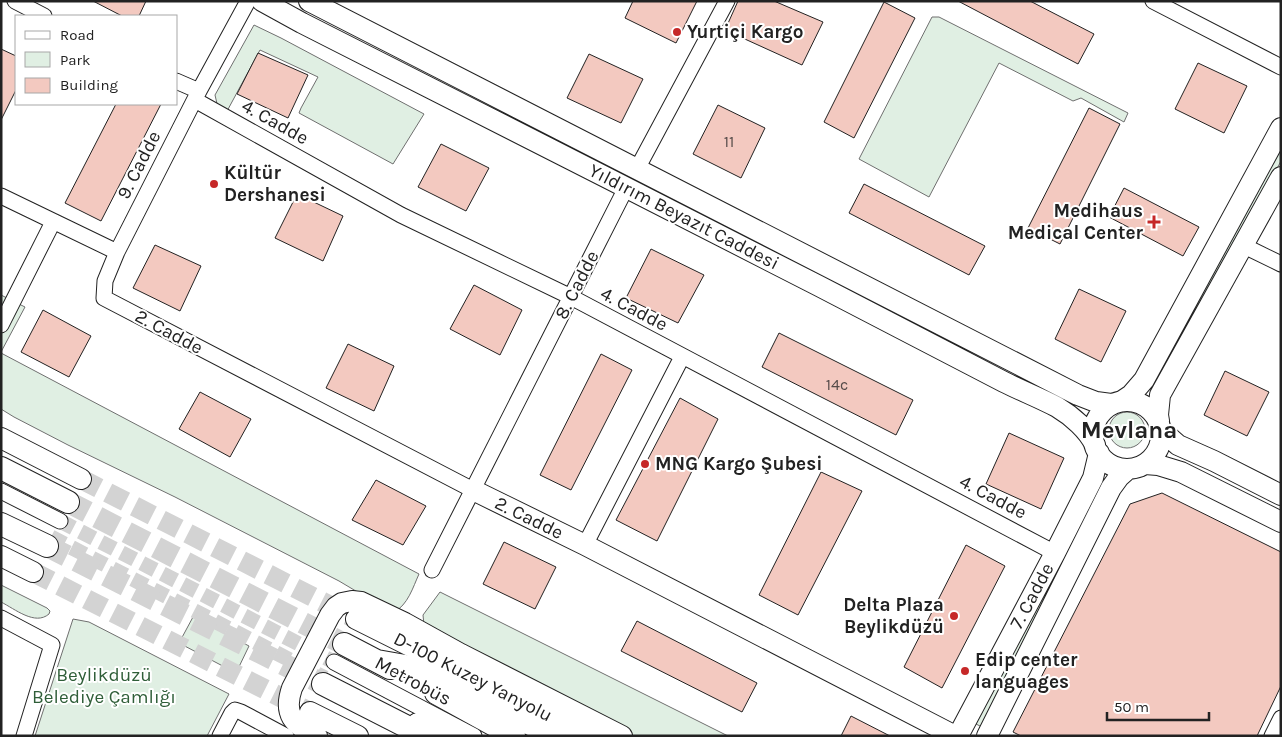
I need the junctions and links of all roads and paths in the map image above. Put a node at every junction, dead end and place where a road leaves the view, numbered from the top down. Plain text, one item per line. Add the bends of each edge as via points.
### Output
1 (15, 1) edge
2 (248, 1) edge
3 (262, 1) edge
4 (309, 1) edge
5 (727, 1) edge
6 (1152, 1) edge
7 (42, 15) edge
8 (1281, 67) edge
9 (178, 82) edge
10 (197, 95) junction
11 (1281, 128) edge
12 (637, 169) junction
13 (1281, 177) edge
14 (626, 188) junction
15 (1, 196) edge
16 (53, 222) junction
17 (1242, 245) junction
18 (117, 252) junction
19 (1281, 264) edge
20 (571, 297) junction
21 (104, 298) joint
22 (1, 325) edge
23 (682, 356) junction
24 (1117, 403) junction
25 (1160, 425) junction
26 (1, 438) edge
27 (1097, 449) junction
28 (1136, 466) junction
29 (1, 468) edge
30 (81, 479) tunnel mouth
31 (473, 490) junction
32 (1, 491) edge
33 (1281, 495) edge
34 (64, 511) joint
35 (1, 513) edge
36 (1281, 522) edge
37 (1, 524) edge
38 (49, 542) joint
39 (585, 546) junction
40 (1055, 553) junction
41 (1, 556) edge
42 (432, 570) dead end
43 (33, 572) tunnel mouth
44 (1, 618) edge
45 (356, 619) tunnel mouth
46 (339, 653) joint
47 (377, 660) junction
48 (324, 681) joint
49 (310, 712) tunnel mouth
50 (1281, 718) edge
51 (423, 735) edge
52 (24, 736) edge
53 (220, 736) edge
54 (286, 736) edge
55 (316, 736) edge
56 (358, 736) edge
57 (448, 736) edge
58 (474, 736) edge
59 (514, 736) edge
60 (555, 736) edge
61 (590, 736) edge
62 (622, 736) edge
63 (956, 736) edge
64 (987, 736) edge
65 (1272, 736) edge

1 - 7 street
2 - 10 street, 9. Cadde
3 - 14 main road, Yıldırım Beyazıt Caddesi
4 - 12 main road, Yıldırım Beyazıt Caddesi
5 - 12 street, 8. Cadde
6 - 8 street
9 - 10 street, 4. Cadde
10 - 18 street, 9. Cadde
10 - 20 street, 4. Cadde via 401,215
11 - 24 main road via 1144,380 1131,395
12 - 14 main road, 8. Cadde
12 - 24 main road, Yıldırım Beyazıt Caddesi via 1078,395 1096,402
13 - 17 main road
14 - 20 street, 8. Cadde
14 - 27 main road, Yıldırım Beyazıt Caddesi via 1059,408 1084,428
15 - 16 street
16 - 18 street
16 - 22 street
17 - 19 street
17 - 25 main road via 1160,396
18 - 21 street, 9. Cadde via 105,281
20 - 23 street, 4. Cadde
20 - 31 street, 8. Cadde
21 - 31 street, 2. Cadde
23 - 39 street
23 - 40 street, 4. Cadde
24 - 25 main road via 1134,401 1144,405 1153,412
24 - 27 main road via 1104,410 1094,426
25 - 28 main road via 1158,450 1152,458
25 - 33 main road via 1178,445
26 - 30 main road
27 - 28 main road via 1104,459 1119,468
27 - 40 main road, 7. Cadde via 1093,478
28 - 36 main road via 1158,465 1181,472
28 - 64 main road, 7. Cadde via 1118,478 1111,488
29 - 34 highway
31 - 39 main road, 2. Cadde
31 - 42 street, 8. Cadde
32 - 34 street
35 - 38 street
37 - 38 highway
39 - 63 main road, 2. Cadde
40 - 63 main road, 7. Cadde
41 - 43 main road
44 - 52 street via 52,645
45 - 61 main road, D-100 Kuzey Yanyolu
46 - 47 highway
46 - 58 street, Metrobüs
47 - 59 highway
47 - 60 highway via 411,667
48 - 51 highway
48 - 57 street, Metrobüs
49 - 56 main road
50 - 65 street
53 - 54 street via 235,710
55 - 62 main road via 295,723 288,708 288,698 330,615 342,603 352,601 361,602 405,623

